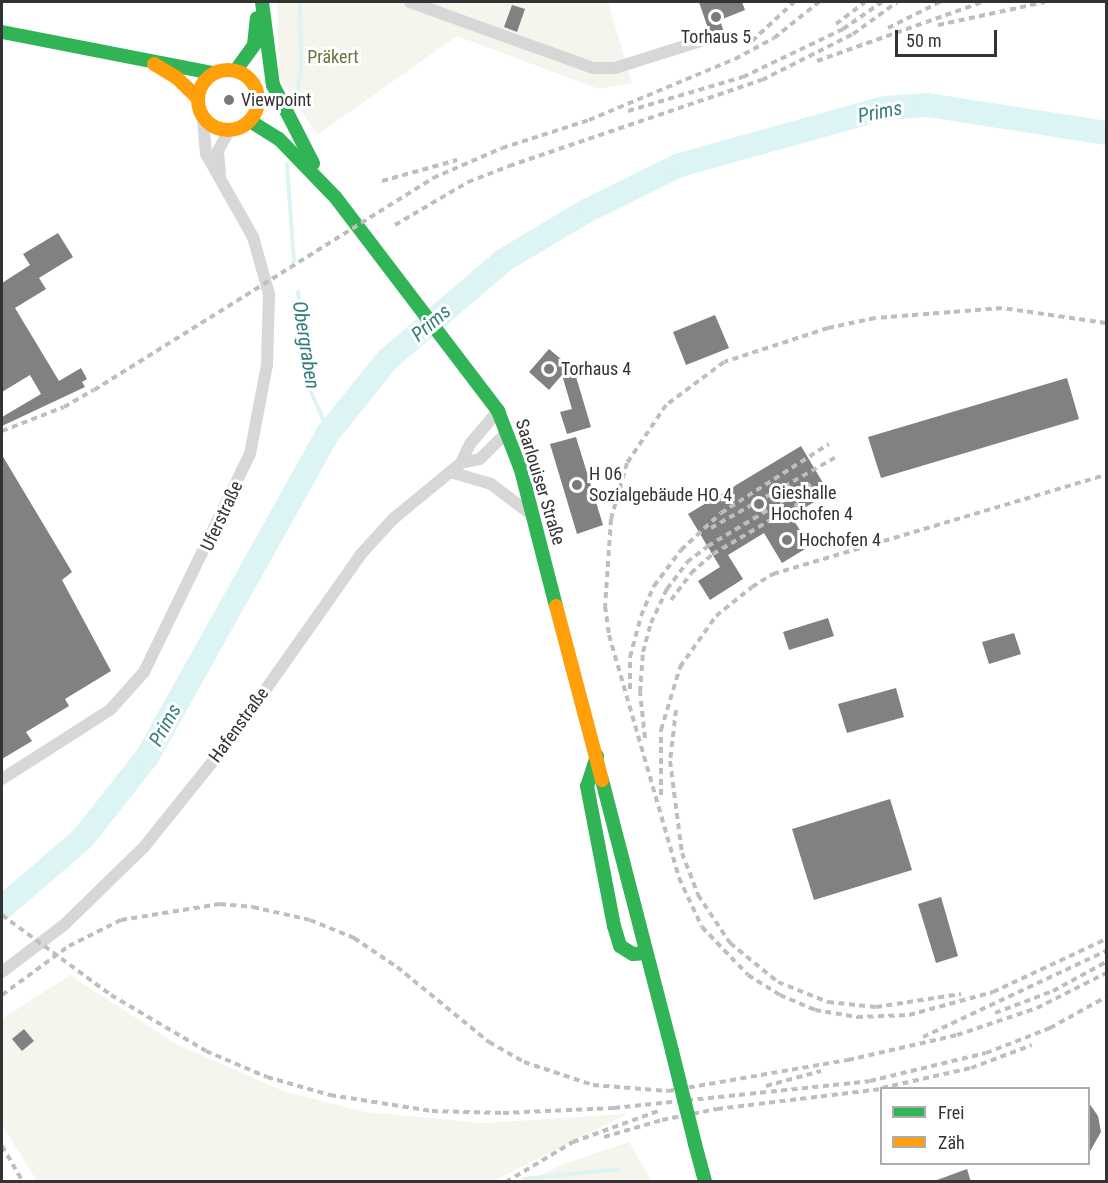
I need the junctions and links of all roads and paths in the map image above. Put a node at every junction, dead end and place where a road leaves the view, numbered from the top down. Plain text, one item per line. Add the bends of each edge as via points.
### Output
1 (260, 2) edge
2 (410, 2) edge
3 (2, 32) edge
4 (704, 40) dead end
5 (250, 55) junction
6 (142, 58) junction
7 (236, 70) junction
8 (213, 73) junction
9 (249, 77) junction
10 (198, 98) junction
11 (259, 101) junction
12 (203, 117) junction
13 (250, 121) junction
14 (229, 130) junction
15 (321, 177) junction
16 (221, 181) junction
17 (336, 198) junction
18 (498, 411) junction
19 (507, 432) junction
20 (460, 463) junction
21 (450, 472) junction
22 (533, 516) junction
23 (597, 755) junction
24 (2, 779) edge
25 (646, 953) junction
26 (2, 972) edge
27 (705, 1182) edge

1 - 5 main road, Saarlouiser Straße
1 - 15 main road, Saarlouiser Straße via 278,100
2 - 4 street via 593,68 615,68
3 - 6 main road
5 - 7 main road
5 - 9 main road, Saarlouiser Straße
6 - 8 main road
6 - 10 main road via 176,77
7 - 8 main road
7 - 9 main road
8 - 10 main road via 205,79
9 - 11 main road
10 - 12 main road
11 - 13 main road
11 - 15 main road, Saarlouiser Straße
12 - 14 main road via 212,125
12 - 16 street, Uferstraße via 206,154
13 - 14 main road
13 - 17 main road, Saarlouiser Straße via 279,139
14 - 16 street, Uferstraße via 218,151
15 - 17 main road, Saarlouiser Straße
16 - 24 street, Uferstraße via 253,237 269,294 267,365 250,454 144,672 110,710
17 - 18 main road, Saarlouiser Straße via 482,385
18 - 19 main road, Saarlouiser Straße
18 - 20 street, Hafenstraße via 470,444
19 - 20 street, Hafenstraße via 480,459
19 - 22 main road, Saarlouiser Straße
20 - 21 street, Hafenstraße
21 - 22 street via 491,484
21 - 26 street, Hafenstraße via 393,519 362,553 230,740 144,847 64,925
22 - 23 main road, Saarlouiser Straße
23 - 25 main road, Saarlouiser Straße
23 - 25 main road via 587,786 614,926 620,946 633,954
25 - 27 main road, Saarlouiser Straße, bridge

